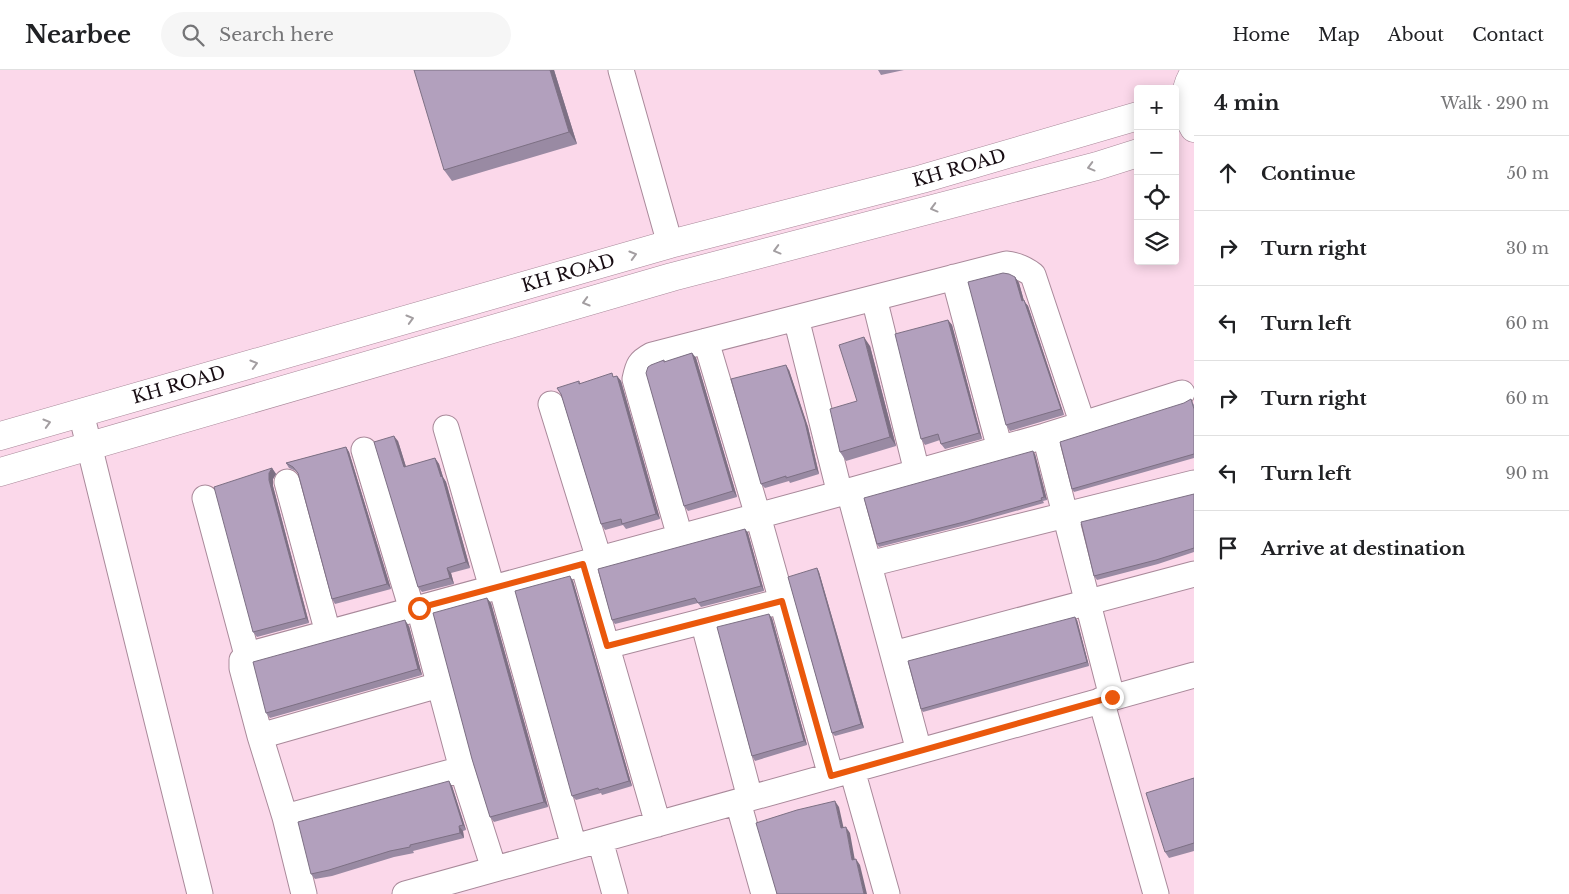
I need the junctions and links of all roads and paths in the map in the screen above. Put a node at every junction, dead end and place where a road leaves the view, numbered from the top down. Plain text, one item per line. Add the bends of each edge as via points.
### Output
1 (620, 70) edge
2 (1194, 73) edge
3 (1180, 103) edge
4 (1134, 117) edge
5 (1194, 128) edge
6 (1194, 136) edge
7 (1179, 141) edge
8 (1134, 154) edge
9 (670, 244) junction
10 (954, 277) junction
11 (874, 298) junction
12 (796, 318) junction
13 (706, 341) junction
14 (1182, 393) dead end
15 (551, 404) dead end
16 (80, 413) junction
17 (1083, 425) junction
18 (446, 428) dead end
19 (0, 436) edge
20 (1046, 436) junction
21 (89, 447) junction
22 (1000, 449) junction
23 (364, 450) dead end
24 (0, 472) edge
25 (917, 472) junction
26 (287, 482) dead end
27 (1194, 484) edge
28 (844, 492) junction
29 (205, 498) dead end
30 (758, 516) junction
31 (1065, 516) junction
32 (680, 537) junction
33 (591, 561) junction
34 (869, 564) junction
35 (1194, 574) edge
36 (497, 587) junction
37 (782, 601) junction
38 (1088, 603) junction
39 (416, 609) junction
40 (703, 621) junction
41 (328, 633) junction
42 (607, 646) junction
43 (893, 654) junction
44 (248, 655) junction
45 (1194, 675) edge
46 (439, 685) junction
47 (1107, 699) junction
48 (260, 736) junction
49 (918, 751) junction
50 (462, 769) junction
51 (841, 773) junction
52 (744, 800) junction
53 (285, 817) junction
54 (658, 824) junction
55 (600, 840) junction
56 (574, 847) junction
57 (494, 869) junction
58 (200, 894) edge
59 (304, 894) edge
60 (405, 894) edge
61 (614, 894) edge
62 (764, 894) edge
63 (887, 894) edge
64 (1156, 894) edge

1 - 9 street
2 - 3 main road
3 - 5 main road
4 - 9 main road, KH ROAD via 922,180
6 - 7 main road
8 -> 21 main road, KH ROAD via 672,277
16 -> 9 main road, KH ROAD
10 - 11 street
10 - 17 street via 1006,264 1026,269 1033,275
10 - 22 street
11 - 12 street
11 - 25 street
12 - 13 street
12 - 28 street
13 - 30 street
13 - 32 street via 644,359 638,366 635,379
14 - 17 street
15 - 33 street
19 -> 16 main road, KH ROAD
16 - 21 street
17 - 20 street
18 - 36 street
20 - 22 street
20 - 31 street
21 - 24 main road, KH ROAD
21 - 58 street
22 - 25 street
23 - 39 street
25 - 28 street
26 - 41 street
27 - 31 street
28 - 30 street
28 - 34 street
29 - 44 street
30 - 32 street
30 - 37 street
31 - 34 street
31 - 38 street
32 - 33 street
33 - 36 street
33 - 42 street
34 - 43 street
35 - 38 street
36 - 39 street
36 - 56 street
37 - 40 street
37 - 51 street
38 - 43 street
38 - 47 street
39 - 41 street
39 - 46 street
40 - 42 street
40 - 52 street
41 - 44 street
42 - 54 street
43 - 49 street
44 - 48 street via 242,660 242,668
45 - 47 street
46 - 48 street
46 - 50 street
47 - 49 street
47 - 64 street
48 - 53 street
49 - 51 street
50 - 53 street
50 - 57 street
51 - 52 street
51 - 63 street
52 - 54 street
52 - 62 street
53 - 59 street
54 - 55 street
55 - 56 street
55 - 61 street
56 - 57 street
57 - 60 street

